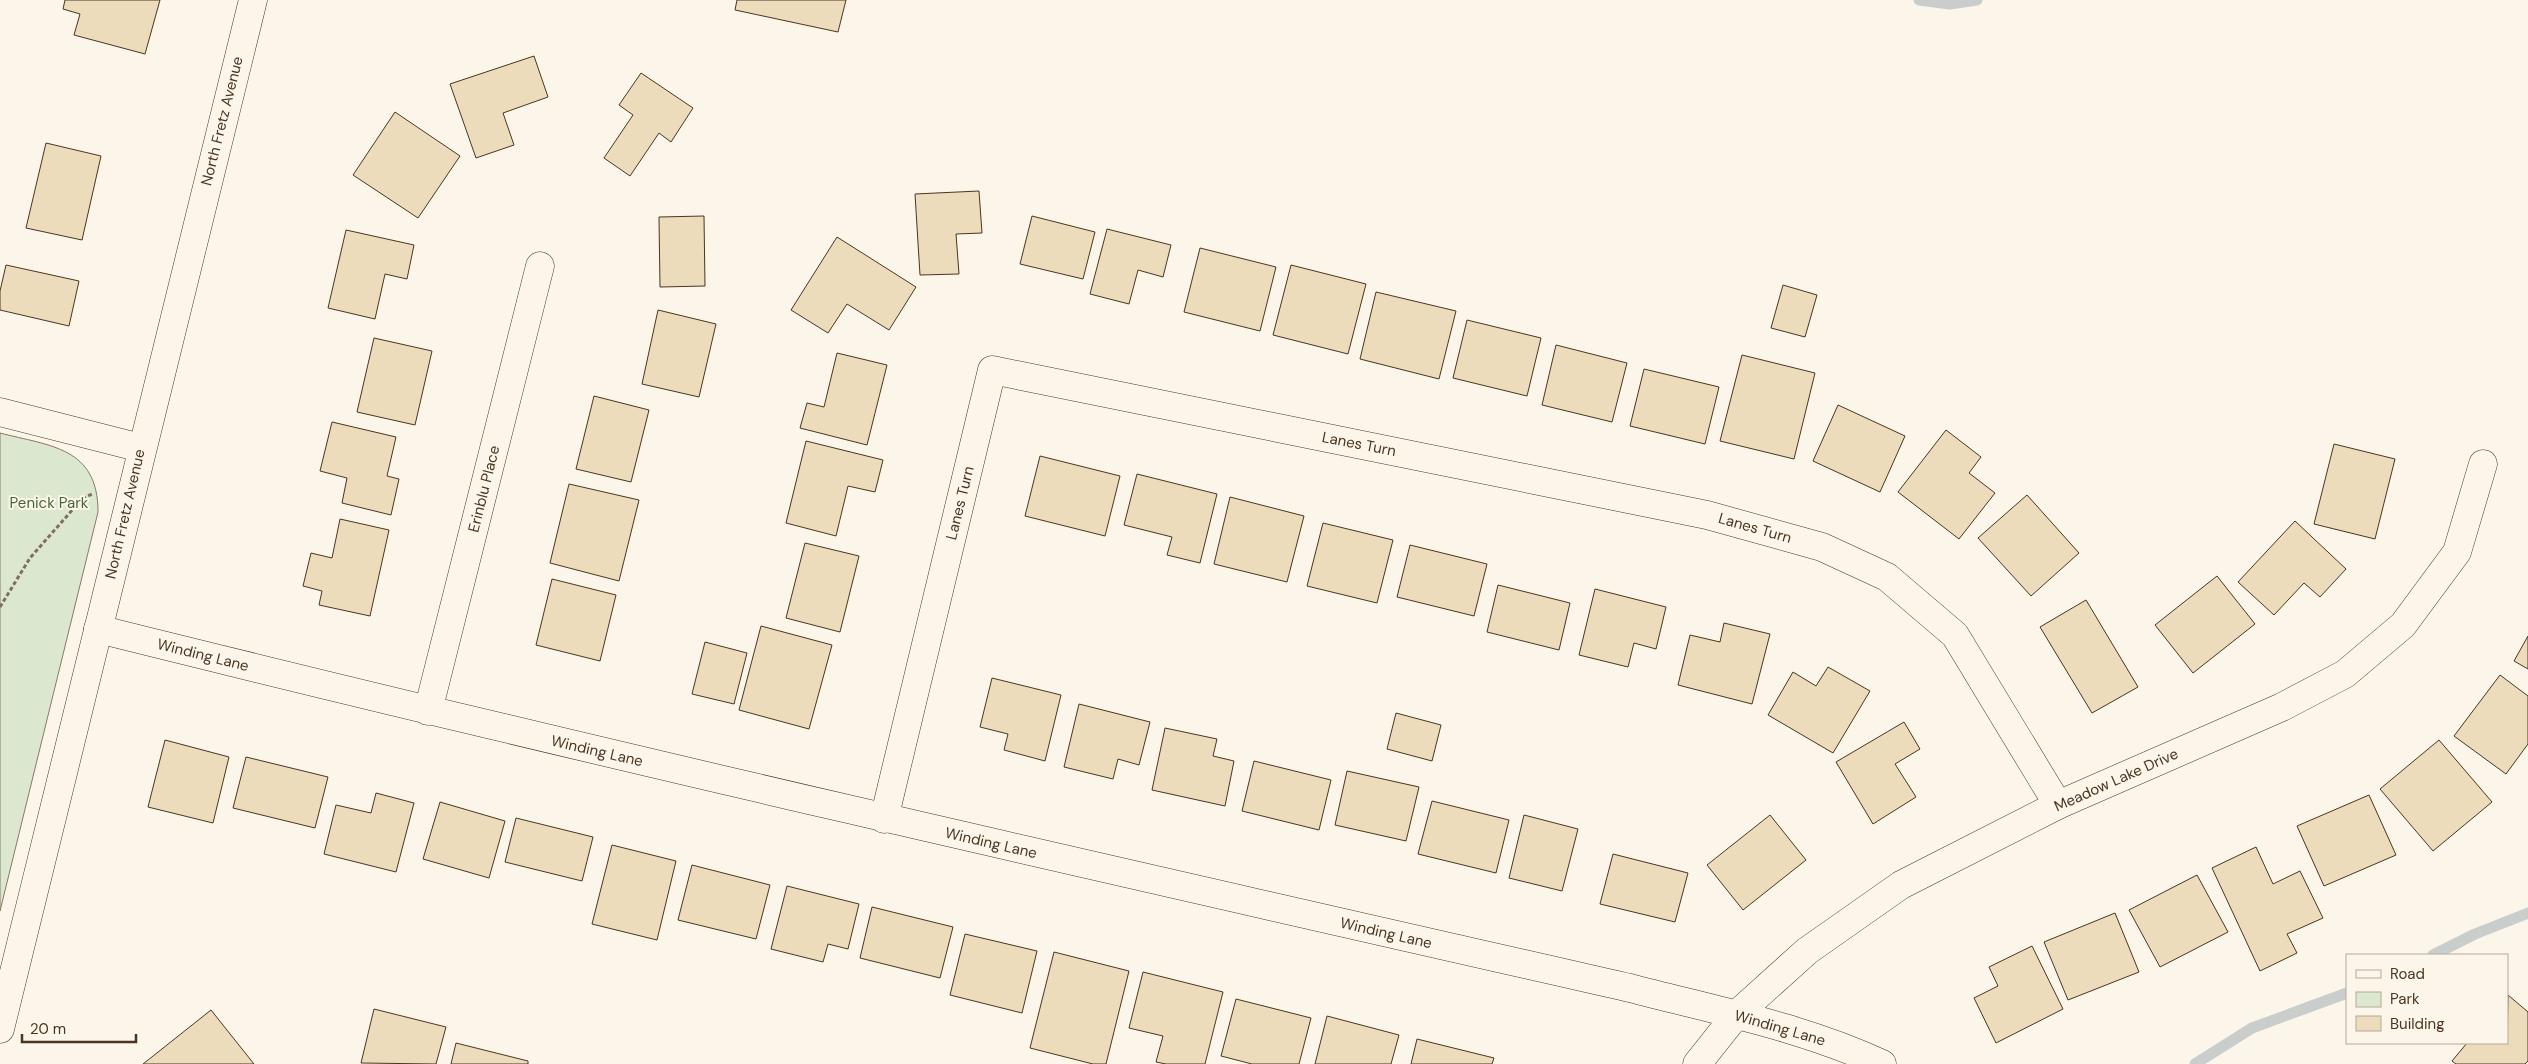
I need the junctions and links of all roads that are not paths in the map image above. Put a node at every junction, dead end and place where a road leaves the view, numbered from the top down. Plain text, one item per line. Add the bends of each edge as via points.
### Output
1 (252, 0) edge
2 (540, 266) dead end
3 (0, 412) edge
4 (141, 448) junction
5 (2484, 464) dead end
6 (98, 629) junction
7 (428, 711) junction
8 (2058, 806) junction
9 (884, 819) junction
10 (1736, 1015) junction
11 (0, 1029) edge
12 (1698, 1064) edge
13 (1882, 1064) edge

1 - 4 street, North Fretz Avenue
2 - 7 street, Erinblu Place
3 - 4 street
4 - 6 street, North Fretz Avenue
5 - 8 street, Meadow Lake Drive via 2457,552 2403,625 2345,674 2282,708
6 - 7 street, Winding Lane
6 - 11 street, North Fretz Avenue
7 - 9 street, Winding Lane
8 - 9 street, Lanes Turn via 1954,635 1887,577 1822,547 1707,515 992,370
8 - 10 street, Meadow Lake Drive via 1901,885 1807,951
9 - 10 street, Winding Lane
10 - 12 street, Meadow Lake Drive
10 - 13 street, Winding Lane via 1837,1045

